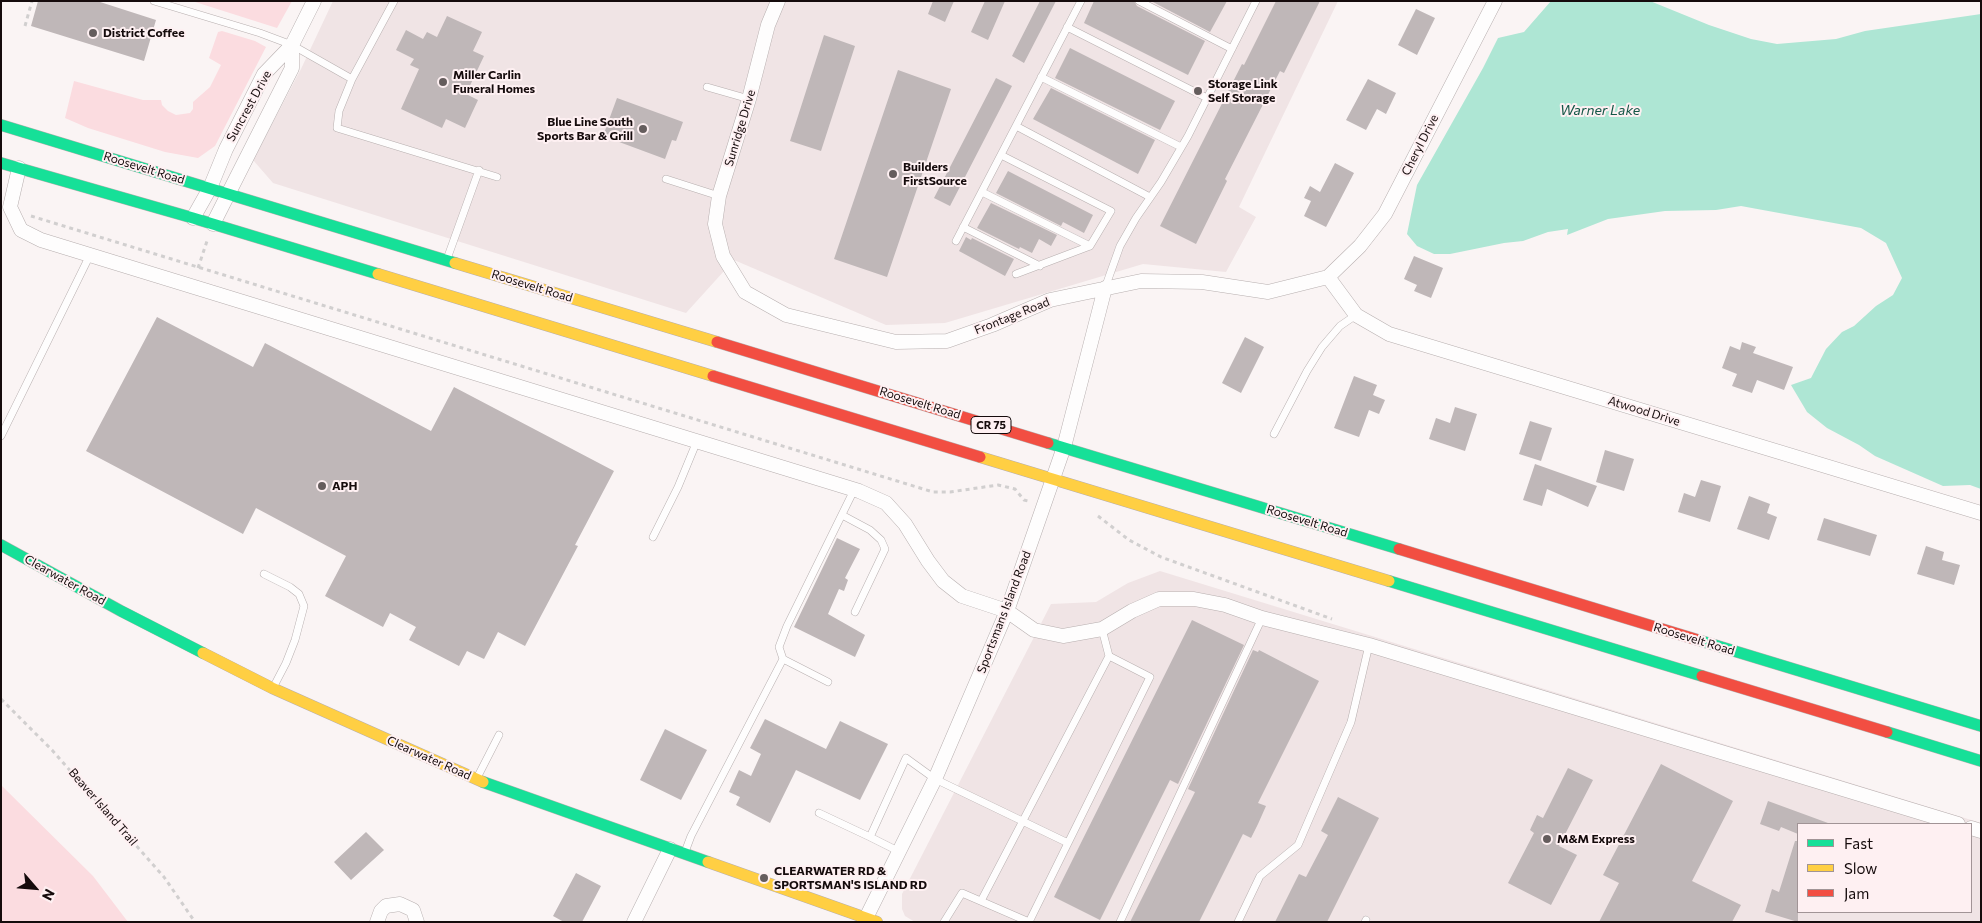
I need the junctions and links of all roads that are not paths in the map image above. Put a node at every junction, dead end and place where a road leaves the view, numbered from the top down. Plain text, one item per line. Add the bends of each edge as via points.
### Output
1 (154, 1) edge
2 (314, 1) edge
3 (394, 1) edge
4 (778, 1) edge
5 (1081, 1) edge
6 (1139, 1) edge
7 (1495, 1) edge
8 (1254, 2) edge
9 (1067, 27) junction
10 (292, 45) junction
11 (1232, 49) junction
12 (1041, 77) junction
13 (352, 79) junction
14 (706, 87) dead end
15 (1207, 98) junction
16 (749, 99) junction
17 (1, 125) edge
18 (1016, 126) junction
19 (1181, 147) junction
20 (1001, 155) junction
21 (1, 162) edge
22 (19, 168) junction
23 (479, 170) junction
24 (497, 177) dead end
25 (666, 179) dead end
26 (210, 188) junction
27 (982, 192) junction
28 (228, 194) junction
29 (720, 196) junction
30 (1150, 197) junction
31 (193, 218) junction
32 (213, 224) junction
33 (963, 227) junction
34 (956, 241) dead end
35 (1090, 246) junction
36 (90, 255) junction
37 (722, 256) joint
38 (447, 260) junction
39 (1040, 266) junction
40 (1016, 274) dead end
41 (1328, 277) junction
42 (1105, 288) junction
43 (1356, 315) junction
44 (1274, 434) dead end
45 (1, 436) edge
46 (697, 441) junction
47 (1064, 447) junction
48 (1054, 481) junction
49 (854, 490) junction
50 (1981, 513) edge
51 (842, 515) junction
52 (653, 537) dead end
53 (1, 545) edge
54 (264, 574) dead end
55 (1007, 611) junction
56 (855, 612) dead end
57 (1262, 618) junction
58 (1102, 629) junction
59 (1369, 645) junction
60 (1109, 656) junction
61 (783, 659) junction
62 (828, 682) dead end
63 (272, 688) junction
64 (1981, 726) edge
65 (499, 735) dead end
66 (1981, 761) edge
67 (476, 778) junction
68 (935, 779) junction
69 (818, 813) dead end
70 (1023, 820) junction
71 (1955, 823) edge
72 (870, 837) junction
73 (1068, 843) junction
74 (670, 849) junction
75 (898, 851) junction
76 (684, 854) junction
77 (981, 901) junction
78 (869, 920) edge
79 (376, 922) edge
80 (418, 922) edge
81 (634, 922) edge
82 (944, 922) edge
83 (1029, 922) edge
84 (1120, 922) edge
85 (1238, 922) edge

1 - 10 lane
2 - 10 street, Suncrest Drive
3 - 13 lane
4 - 16 street, Sunridge Drive via 768,25
5 - 9 lane
6 - 11 lane
7 - 41 street, Cheryl Drive via 1385,214 1360,246
8 - 11 lane
9 - 12 lane
9 - 15 lane
10 - 13 lane
10 - 26 street, Suncrest Drive via 264,74
10 - 28 street via 292,68
11 - 15 lane
12 - 18 lane
12 - 19 lane
13 - 23 lane via 338,111 337,128
14 - 16 lane
15 - 19 lane
16 - 29 street, Sunridge Drive
17 - 26 main road, Roosevelt Road / CR 75
18 - 20 lane
18 - 30 lane
19 - 30 lane
20 - 27 lane
20 - 35 lane via 1111,211
21 - 22 main road
22 - 31 main road
22 - 36 street via 10,207 20,230
23 - 24 lane
23 - 38 lane
25 - 29 lane
26 - 28 main road, Roosevelt Road / CR 75
26 - 31 street, Suncrest Drive
27 - 33 lane
27 - 35 lane
28 - 32 street
28 - 38 main road, Roosevelt Road / CR 75
29 - 37 street, Sunridge Drive via 714,224
30 - 42 lane via 1120,246
31 - 32 main road
32 - 48 main road
33 - 34 lane
33 - 39 lane
35 - 39 lane
36 - 45 lane
36 - 46 street
37 - 42 street, Frontage Road via 745,292 786,316 896,342 947,341 1050,300
38 - 47 main road, Roosevelt Road / CR 75
39 - 40 lane
41 - 42 street, Frontage Road via 1268,292 1202,282 1140,281
41 - 43 street, Atwood Drive
42 - 47 street, Sportsmans Island Road
43 - 44 lane via 1340,326 1322,347
43 - 50 street, Atwood Drive via 1389,334
46 - 49 street
46 - 52 lane
47 - 48 street, Sportsmans Island Road
47 - 64 main road, Roosevelt Road / CR 75
48 - 55 street, Sportsmans Island Road
48 - 66 main road
49 - 51 lane
49 - 55 street via 886,503 949,586 962,596
51 - 56 lane via 870,530 885,549
51 - 61 lane via 786,626 779,647
53 - 63 main road, Clearwater Road
54 - 63 lane via 299,594 304,606 292,648
55 - 58 street via 1041,632 1063,636
55 - 68 street, Sportsmans Island Road
57 - 58 street via 1225,605 1194,599 1159,599
57 - 59 street
57 - 84 lane
58 - 60 lane
59 - 71 street
59 - 85 lane via 1351,722 1298,846 1260,876
60 - 70 lane
60 - 73 lane via 1150,677
61 - 62 lane
61 - 76 lane
63 - 67 main road, Clearwater Road
65 - 67 lane
67 - 74 main road, Clearwater Road
68 - 70 lane
68 - 72 lane via 906,758
68 - 75 street, Sportsmans Island Road
69 - 72 lane
70 - 73 lane
70 - 77 lane
72 - 75 lane
73 - 83 lane
74 - 76 main road, Clearwater Road
74 - 81 street
75 - 78 street, Sportsmans Island Road
76 - 78 main road, Clearwater Road
77 - 82 lane via 962,893
77 - 83 lane
79 - 80 street via 386,906 400,904 413,910

